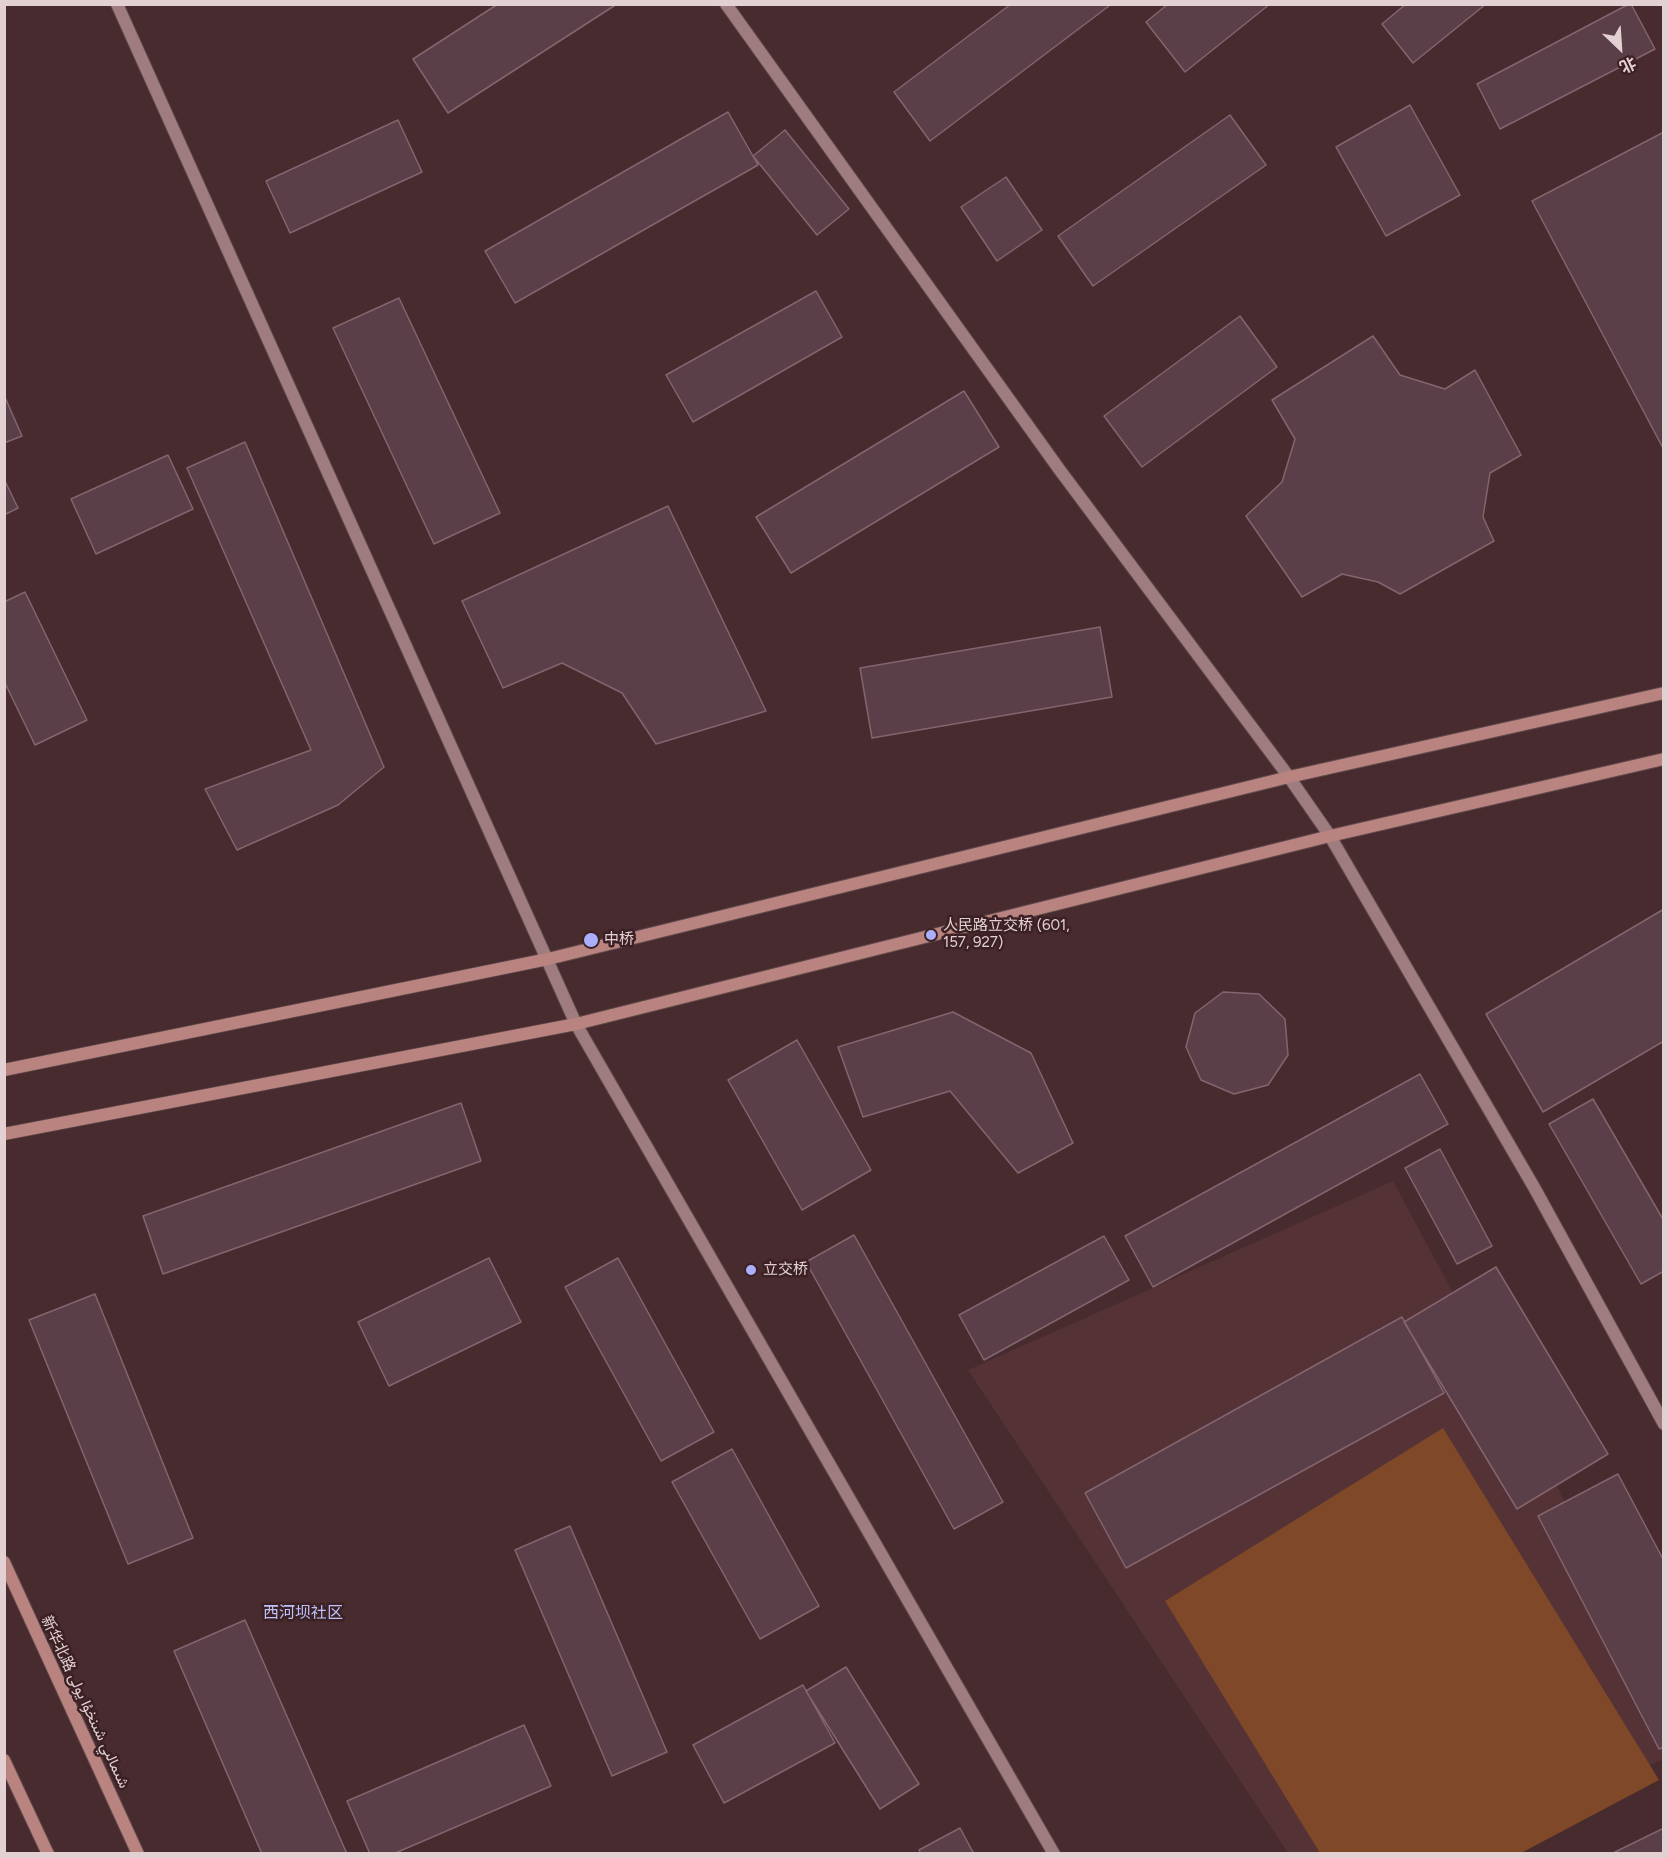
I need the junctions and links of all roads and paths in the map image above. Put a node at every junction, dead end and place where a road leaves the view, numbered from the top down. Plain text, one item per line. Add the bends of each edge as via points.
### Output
1 (117, 4) edge
2 (726, 4) edge
3 (1664, 693) edge
4 (1664, 759) edge
5 (1289, 777) junction
6 (1330, 836) junction
7 (548, 959) junction
8 (576, 1024) junction
9 (4, 1070) edge
10 (4, 1134) edge
11 (1664, 1424) edge
12 (4, 1562) edge
13 (4, 1760) edge
14 (48, 1854) edge
15 (138, 1854) edge
16 (1054, 1854) edge

1 - 7 street
2 - 5 street via 1059,469
3 - 5 main road
4 - 6 main road
5 - 6 street
5 - 7 main road
6 - 8 main road
6 - 11 street via 1535,1189
7 - 8 street
7 - 9 main road
8 - 10 main road
8 - 16 street
12 - 15 main road, 新华北路 شىمالىي شىنخۇا يولى
13 - 14 main road

